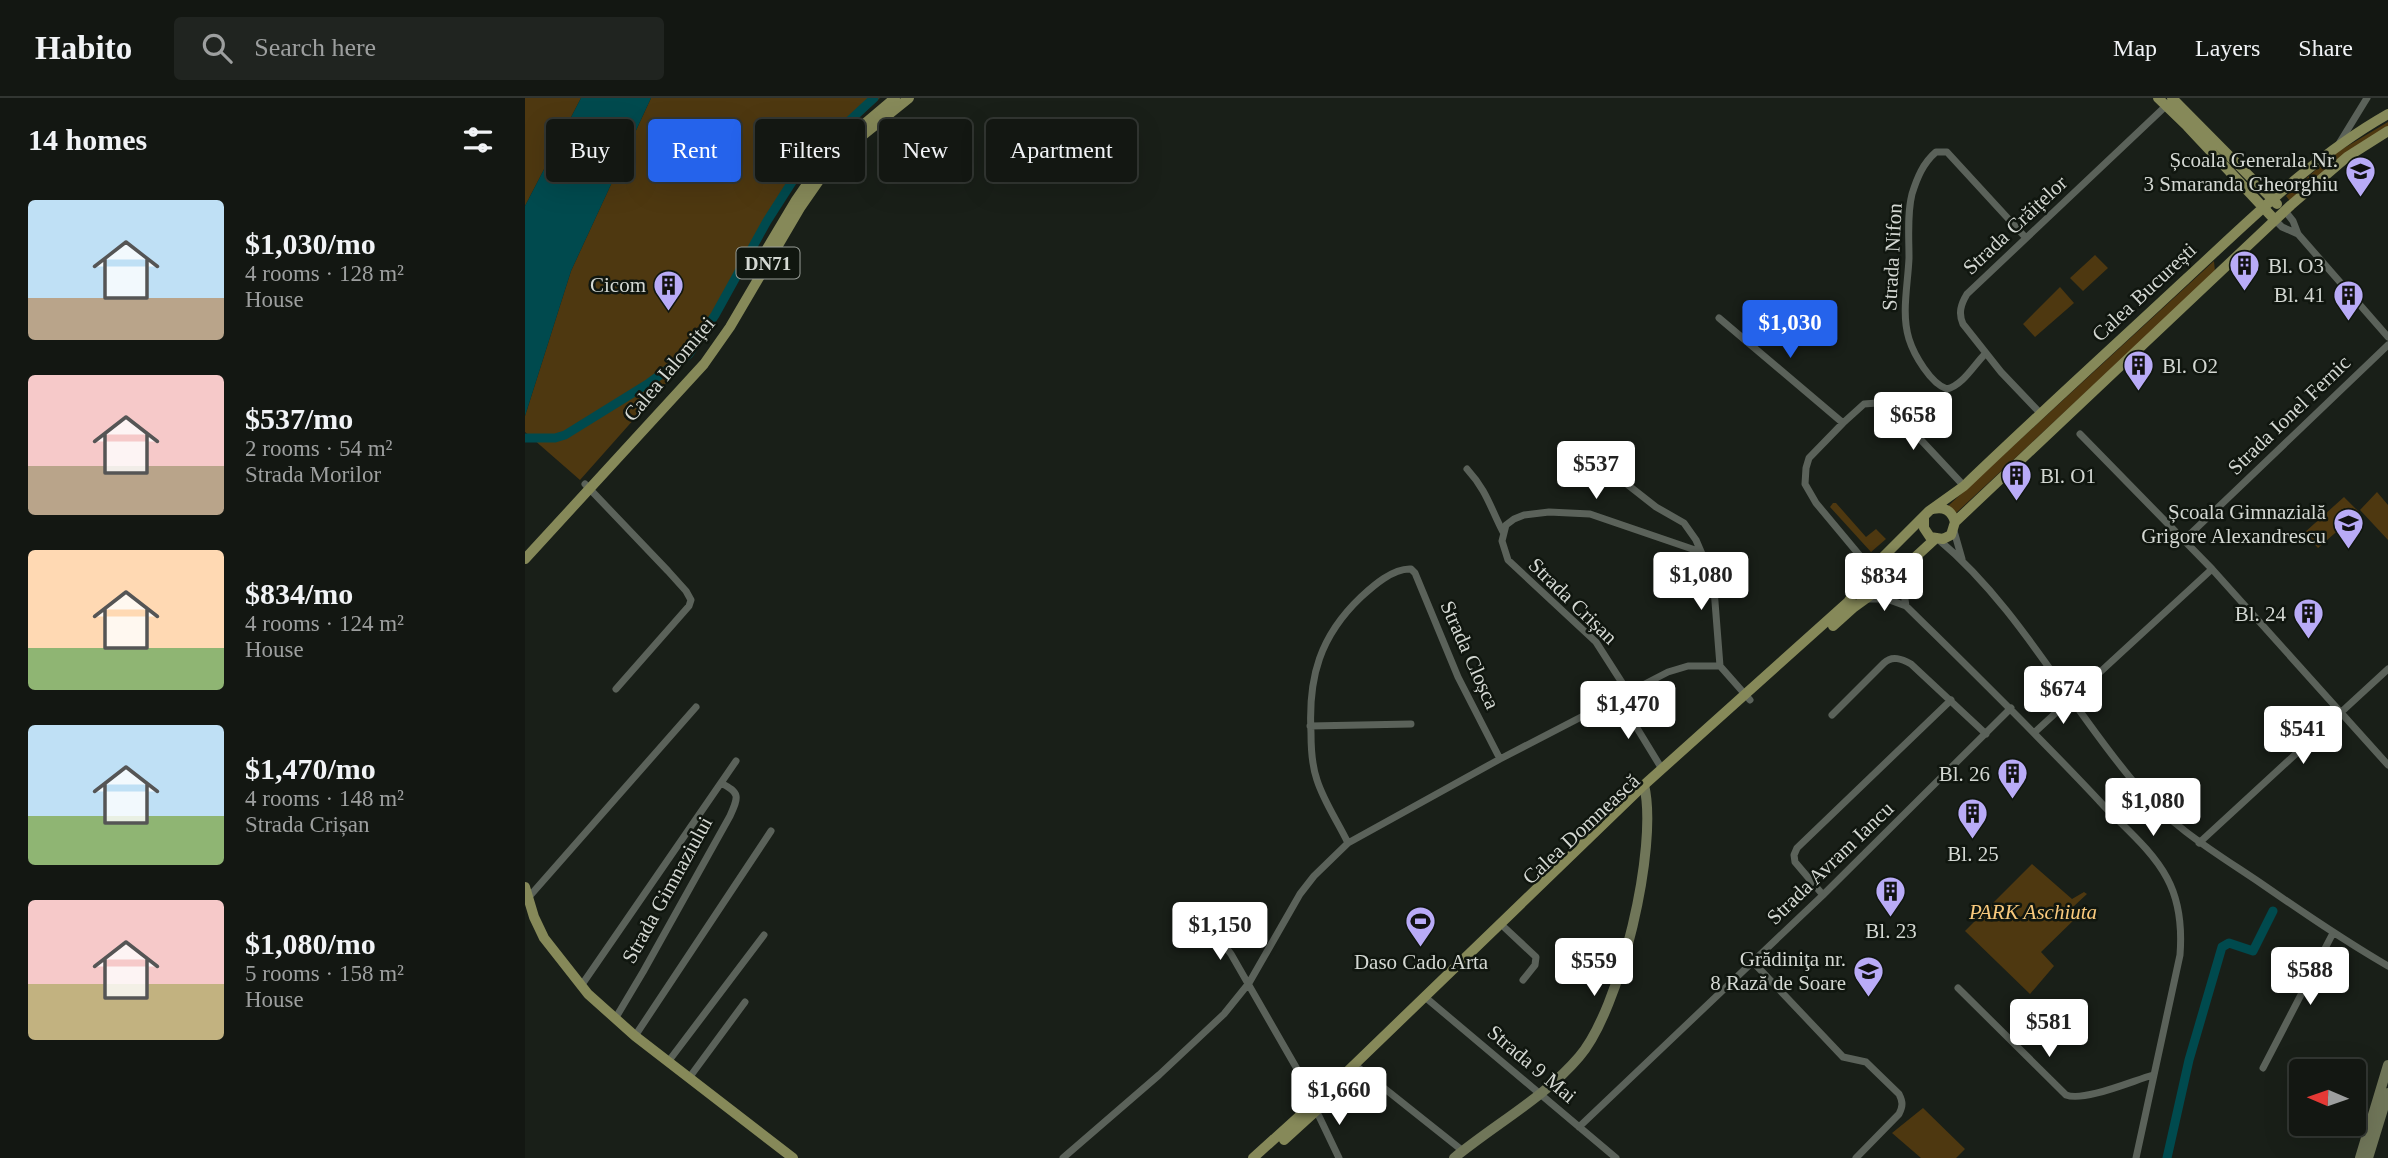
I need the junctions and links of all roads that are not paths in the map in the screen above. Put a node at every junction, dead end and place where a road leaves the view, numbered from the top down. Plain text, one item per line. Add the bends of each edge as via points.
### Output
1 (895, 98) edge
2 (909, 98) edge
3 (2158, 98) edge
4 (2367, 98) edge
5 (2171, 101) edge
6 (2388, 114) edge
7 (2388, 131) edge
8 (2338, 145) junction
9 (2273, 200) junction
10 (2264, 208) junction
11 (2285, 211) junction
12 (2275, 220) junction
13 (2298, 234) junction
14 (2026, 238) junction
15 (1720, 318) dead end
16 (2388, 337) edge
17 (2388, 345) edge
18 (1985, 354) junction
19 (2041, 414) junction
20 (1843, 423) junction
21 (2080, 435) dead end
22 (1467, 469) dead end
23 (1628, 485) dead end
24 (587, 486) junction
25 (1964, 486) junction
26 (1933, 509) junction
27 (1924, 517) junction
28 (1954, 526) junction
29 (1503, 532) junction
30 (1937, 540) junction
31 (2184, 540) junction
32 (525, 550) edge
33 (1701, 552) junction
34 (525, 559) edge
35 (1962, 560) junction
36 (1871, 569) junction
37 (1903, 569) junction
38 (2212, 569) junction
39 (1865, 599) junction
40 (1906, 606) junction
41 (1720, 666) junction
42 (2388, 669) edge
43 (616, 689) dead end
44 (1628, 692) junction
45 (1618, 697) junction
46 (1748, 698) junction
47 (2071, 699) junction
48 (1951, 700) junction
49 (696, 707) dead end
50 (2011, 709) junction
51 (2341, 713) junction
52 (1832, 715) dead end
53 (1411, 723) dead end
54 (1310, 726) junction
55 (2035, 733) junction
56 (1986, 734) junction
57 (1500, 759) junction
58 (736, 761) dead end
59 (2388, 765) edge
60 (1663, 769) junction
61 (721, 783) junction
62 (1645, 789) junction
63 (771, 831) dead end
64 (1348, 843) junction
65 (2199, 843) junction
66 (526, 893) edge
67 (1823, 895) junction
68 (1505, 928) junction
69 (2333, 933) junction
70 (1197, 934) dead end
71 (764, 935) dead end
72 (1753, 962) junction
73 (2388, 966) edge
74 (1523, 980) dead end
75 (1249, 983) junction
76 (581, 986) junction
77 (1958, 988) dead end
78 (1428, 999) junction
79 (745, 1002) dead end
80 (615, 1018) junction
81 (635, 1035) junction
82 (669, 1062) junction
83 (2388, 1065) edge
84 (1358, 1067) junction
85 (2263, 1068) dead end
86 (2153, 1075) junction
87 (689, 1078) junction
88 (2388, 1093) edge
89 (1540, 1094) junction
90 (1316, 1107) junction
91 (1579, 1127) junction
92 (1458, 1154) edge
93 (793, 1158) edge
94 (1063, 1158) edge
95 (1253, 1158) edge
96 (1264, 1158) edge
97 (1339, 1158) edge
98 (1616, 1158) edge
99 (1857, 1158) edge
100 (2136, 1158) edge
101 (2360, 1158) edge
102 (2368, 1158) edge

1 - 24 main road, Calea Ialomiței / DN71 via 838,148 805,186 698,360
2 - 24 main road, Calea Ialomiței / DN71 via 825,172 717,346
3 - 5 main road
4 - 8 street
5 - 9 main road
5 - 10 main road
5 - 14 street, Strada Crăițelor
6 - 8 main road, Calea București
7 - 11 main road, Calea București via 2347,157
8 - 9 main road, Calea București
9 - 10 main road, Calea București
9 - 11 main road
10 - 12 main road
10 - 19 main road, Calea București
11 - 12 main road, Calea București
11 - 13 street
12 - 13 street
12 - 28 main road, Calea București
13 - 16 street
14 - 18 street, Strada Crăițelor via 1963,301 1960,317
14 - 18 street, Strada Nifon via 1947,152 1936,152 1922,167 1909,214 1909,340 1943,388 1954,387
15 - 20 street
17 - 31 street, Strada Ionel Fernic
18 - 19 street, Strada Crăițelor
19 - 25 main road, Calea București
20 - 25 street via 1864,404 1883,405
20 - 36 street via 1809,458 1805,484
21 - 31 street
22 - 29 street, Strada Crișan via 1489,499
23 - 33 street via 1684,523
24 - 32 main road, DN71
24 - 34 main road, Calea Ialomiței / DN71
24 - 43 street via 691,600
25 - 26 main road, Calea București
26 - 27 main road
26 - 28 main road via 1947,510
27 - 30 main road via 1926,533
27 - 36 main road
28 - 30 main road via 1947,537
28 - 35 street
29 - 33 street via 1506,525 1524,515 1578,512
29 - 44 street, Strada Crișan via 1503,550 1511,564 1596,642
30 - 35 street
30 - 37 main road, Calea Domnească
31 - 38 street
33 - 41 street via 1714,589
35 - 47 street
36 - 46 main road, Calea Domnească via 1848,602
37 - 39 main road, Calea Domnească
37 - 40 street
38 - 47 street
38 - 51 street
39 - 40 street via 1887,599
39 - 46 main road, Calea Domnească
40 - 50 street
41 - 44 street via 1678,668
41 - 46 street
42 - 51 street
44 - 45 street
45 - 57 street
45 - 60 street
46 - 60 main road, Calea Domnească
46 - 62 main road, Calea Domnească
47 - 55 street
47 - 65 street via 2157,808
48 - 52 street via 1911,664 1892,658
48 - 56 street
48 - 67 street via 1797,848 1795,862
49 - 66 street
50 - 55 street
50 - 56 street, Strada Avram Iancu
51 - 59 street
51 - 65 street
53 - 54 street
54 - 57 street, Strada Cloșca via 1310,692 1326,643 1371,588 1408,568 1415,573 1458,677
54 - 64 street via 1316,777
55 - 86 street via 2155,861 2173,892 2181,928 2180,955
56 - 67 street, Strada Avram Iancu
57 - 64 street
58 - 61 street
60 - 62 main road, Calea Domnească
61 - 76 street
61 - 80 street, Strada Gimnaziului via 736,792 730,816
62 - 68 main road, Calea Domnească
62 - 78 main road, Calea Domnească
62 - 89 street via 1647,829 1637,904 1612,994 1586,1048
63 - 81 street
64 - 75 street via 1300,894
65 - 69 street
66 - 76 main road via 544,938
67 - 72 street, Strada Avram Iancu
68 - 74 street via 1536,957
68 - 78 main road, Calea Domnească
69 - 73 street
69 - 85 street
70 - 75 street via 1222,942
71 - 82 street
72 - 91 street, Strada Avram Iancu
72 - 99 street via 1843,1057 1866,1062 1899,1094 1899,1114
75 - 90 street
75 - 94 street via 1208,1031
76 - 80 main road
77 - 86 street via 2066,1095 2085,1096
78 - 84 main road, Calea Domnească
78 - 89 street, Strada 9 Mai
79 - 87 street
80 - 81 main road
81 - 82 main road
82 - 87 main road
83 - 101 street
84 - 90 main road, Calea Domnească
84 - 92 street
86 - 100 street
87 - 93 main road
88 - 102 street
89 - 91 street, Strada 9 Mai
89 - 92 street
90 - 95 main road, Calea Domnească
90 - 96 main road, Calea Domnească
90 - 97 street
91 - 98 street, Strada 9 Mai

